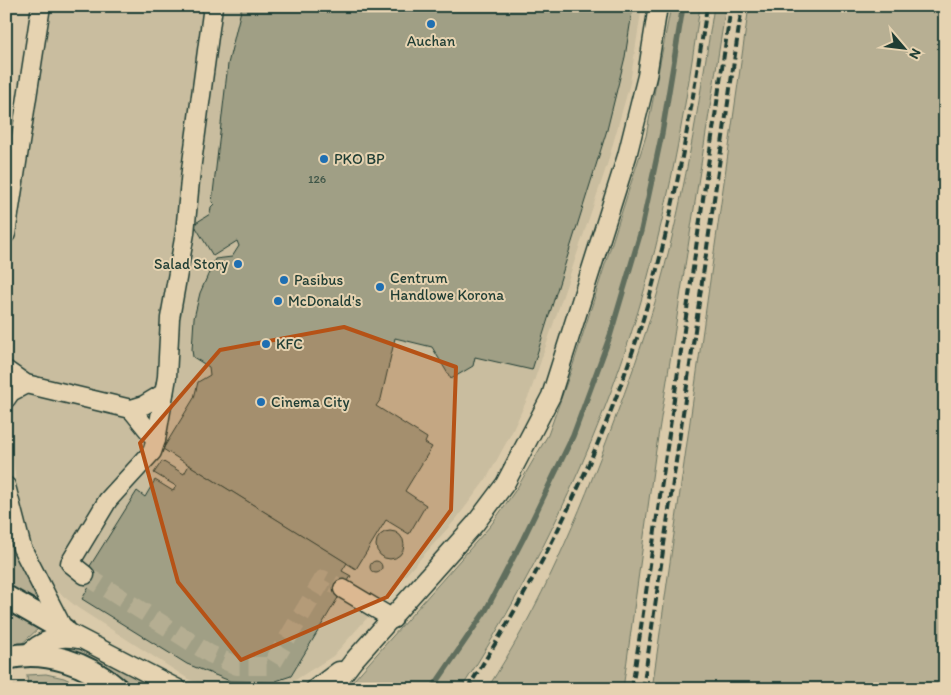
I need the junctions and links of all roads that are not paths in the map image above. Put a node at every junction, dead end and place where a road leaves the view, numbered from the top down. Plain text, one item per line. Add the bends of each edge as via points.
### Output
1 (212, 6) edge
2 (658, 6) edge
3 (42, 8) edge
4 (6, 234) edge
5 (6, 370) edge
6 (26, 384) junction
7 (164, 393) junction
8 (6, 399) edge
9 (131, 408) junction
10 (156, 440) junction
11 (6, 486) edge
12 (85, 575) tunnel mouth
13 (343, 589) tunnel mouth
14 (6, 597) edge
15 (393, 619) junction
16 (64, 630) junction
17 (86, 641) junction
18 (17, 657) edge
19 (354, 660) junction
20 (117, 689) edge
21 (178, 689) edge
22 (315, 689) edge
23 (332, 689) edge

1 - 7 street via 185,233 170,318
2 - 15 street via 647,76 627,156 551,396 505,484
3 - 4 street
5 - 6 street
6 - 8 street via 11,392
6 - 9 street
7 - 9 street
7 - 10 street
9 - 10 street
10 - 12 street via 152,452 108,500 70,563
11 - 16 street via 22,548
13 - 15 street
14 - 16 main road
15 - 19 street
16 - 17 street
17 - 18 street via 53,639
17 - 21 street
18 - 20 main road via 72,663 103,678
19 - 22 street
19 - 23 street

